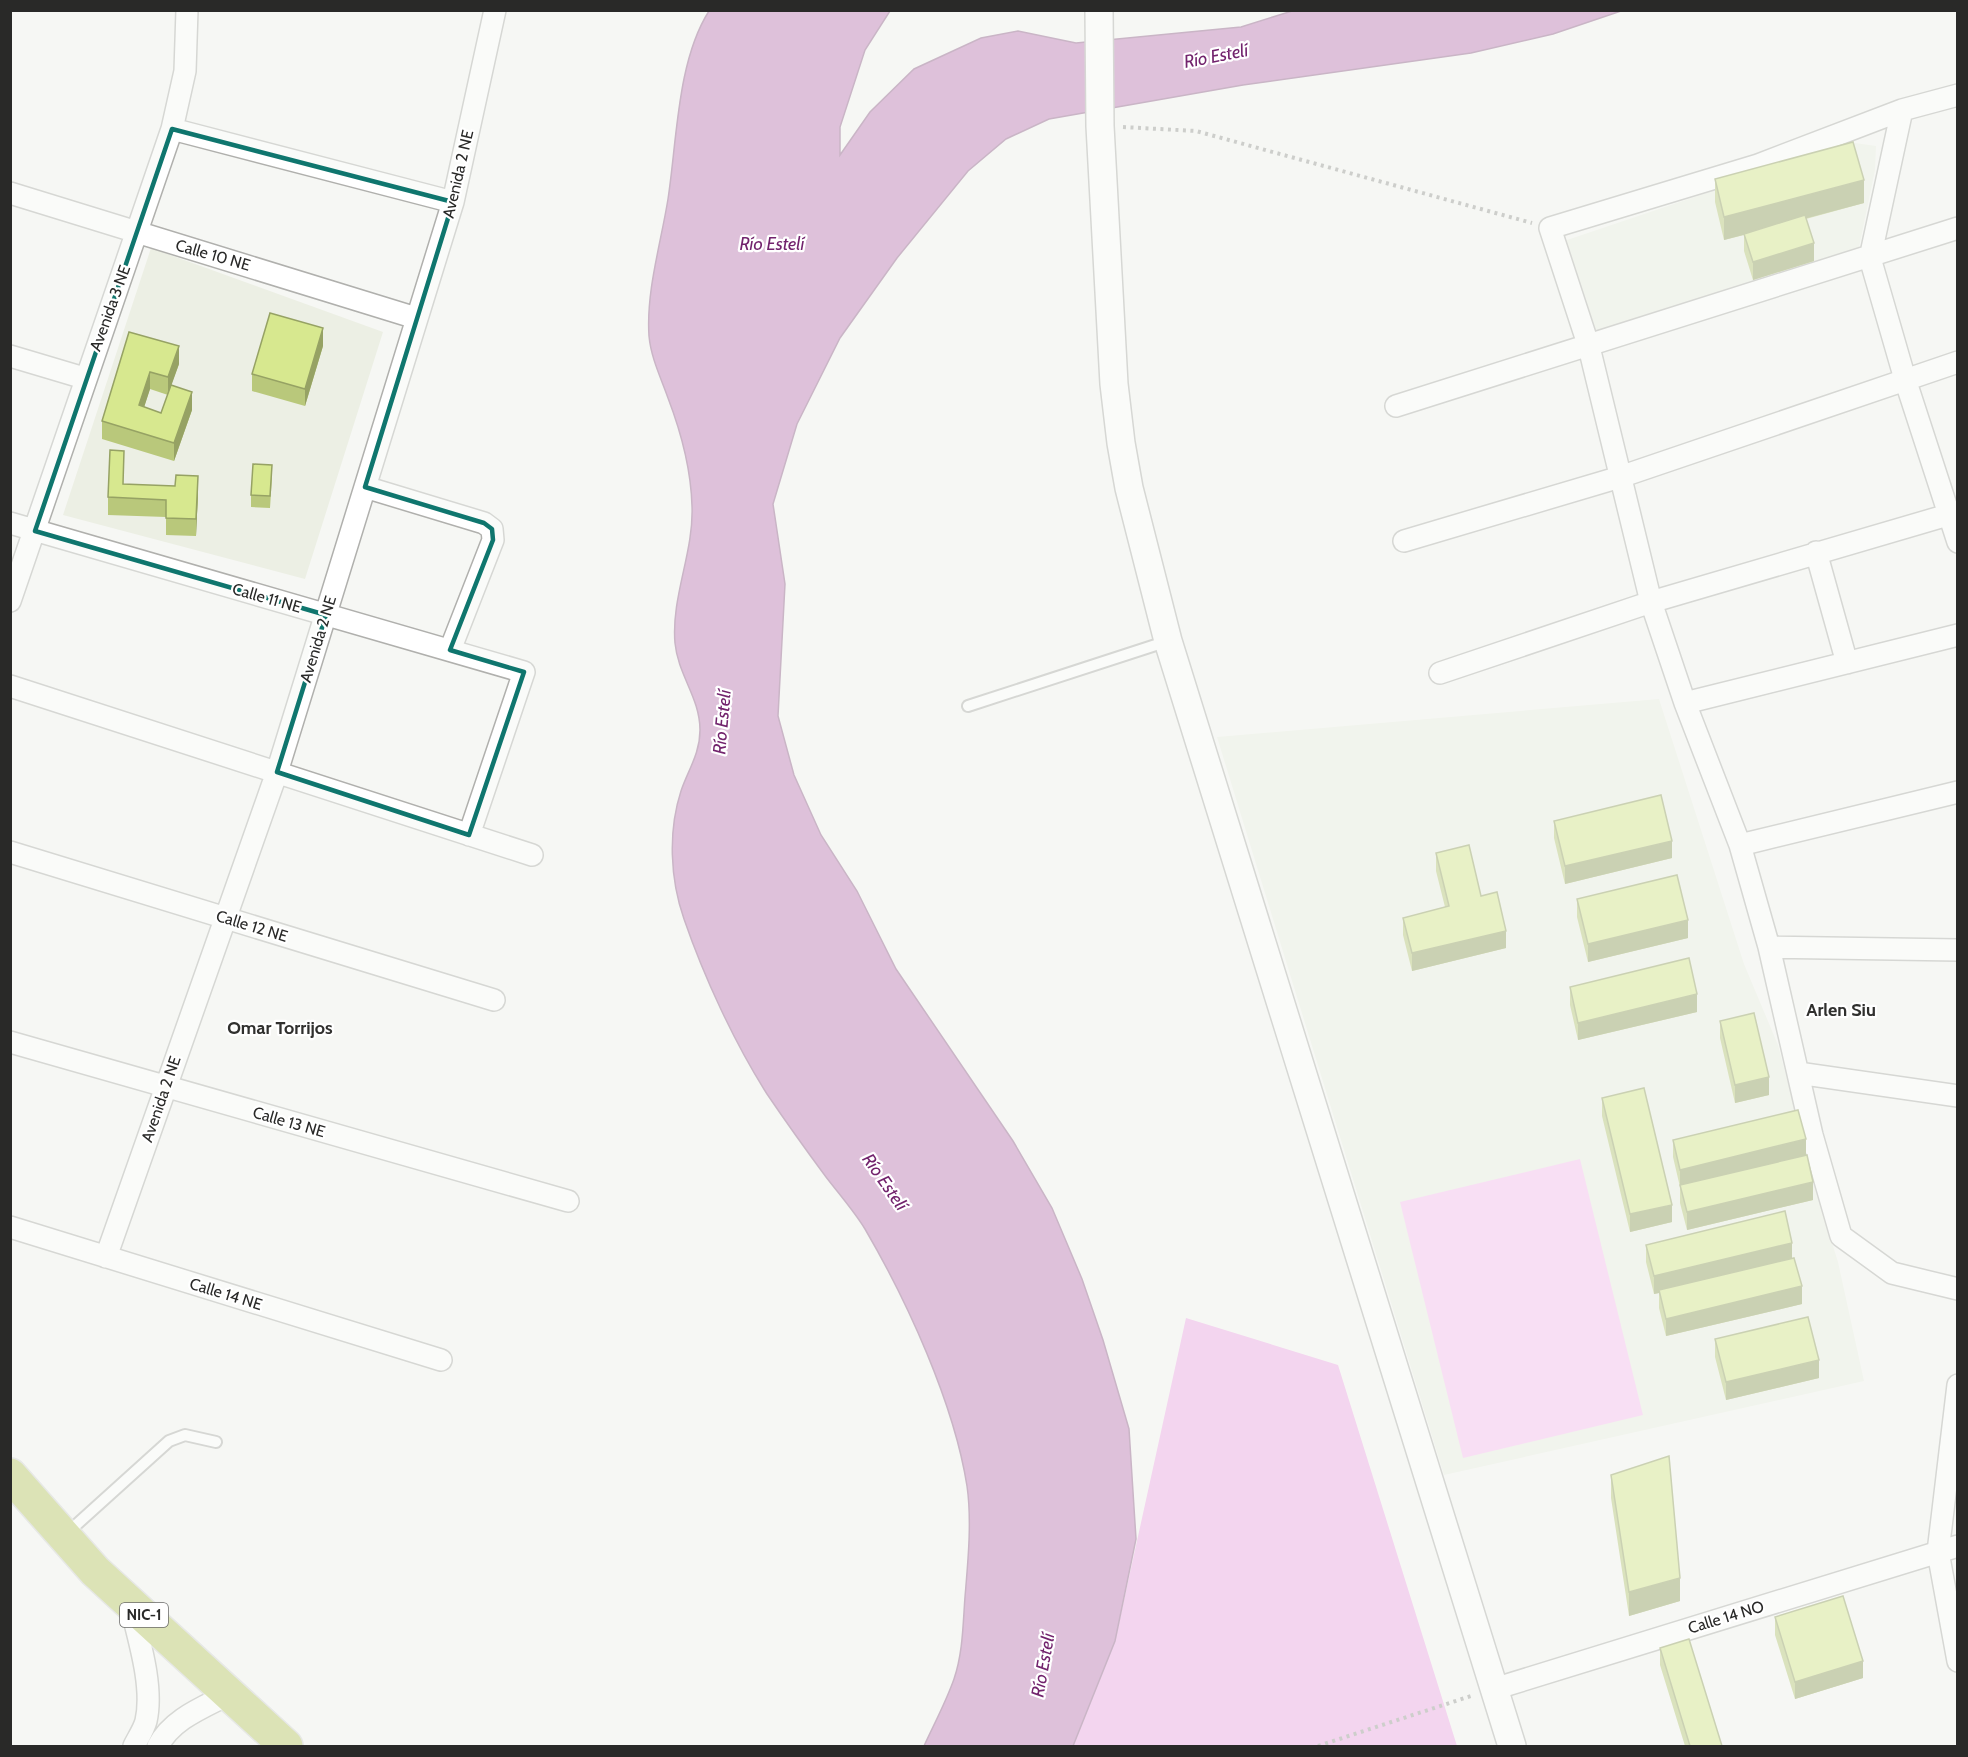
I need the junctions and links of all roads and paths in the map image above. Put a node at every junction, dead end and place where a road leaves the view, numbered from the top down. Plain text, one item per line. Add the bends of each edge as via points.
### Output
1 (187, 10) edge
2 (495, 10) edge
3 (1099, 17) edge
4 (1958, 95) edge
5 (1902, 110) junction
6 (1100, 126) junction
7 (172, 129) junction
8 (10, 193) edge
9 (453, 202) junction
10 (1550, 228) junction
11 (1958, 228) edge
12 (138, 233) junction
13 (1870, 258) junction
14 (416, 318) junction
15 (1589, 347) junction
16 (10, 356) edge
17 (1958, 362) edge
18 (84, 378) junction
19 (1905, 379) junction
20 (1396, 406) dead end
21 (1620, 477) junction
22 (365, 488) junction
23 (1954, 513) edge
24 (10, 523) edge
25 (35, 531) junction
26 (1404, 541) dead end
27 (1958, 542) edge
28 (1816, 552) junction
29 (10, 601) edge
30 (1651, 602) junction
31 (326, 615) junction
32 (1958, 635) edge
33 (1168, 641) junction
34 (450, 650) junction
35 (1847, 663) junction
36 (1440, 673) dead end
37 (10, 686) edge
38 (1685, 703) junction
39 (968, 706) dead end
40 (277, 772) junction
41 (1958, 792) edge
42 (469, 835) junction
43 (1740, 844) junction
44 (10, 852) edge
45 (532, 855) dead end
46 (225, 917) junction
47 (1769, 947) junction
48 (1958, 950) edge
49 (494, 1000) dead end
50 (10, 1042) edge
51 (1798, 1072) junction
52 (166, 1087) junction
53 (1958, 1096) edge
54 (568, 1201) dead end
55 (10, 1227) edge
56 (106, 1257) junction
57 (1958, 1289) edge
58 (441, 1360) dead end
59 (1958, 1385) edge
60 (216, 1442) dead end
61 (10, 1475) edge
62 (63, 1536) junction
63 (1948, 1549) edge
64 (130, 1603) junction
65 (1958, 1661) edge
66 (1494, 1689) junction
67 (229, 1694) junction
68 (146, 1723) junction
69 (161, 1740) edge
70 (134, 1746) edge
71 (286, 1746) edge
72 (1318, 1746) edge
73 (1512, 1746) edge

1 - 7 street, Avenida 3 NE via 185,71
2 - 9 street, Avenida 2 NE
3 - 6 street
4 - 5 street
5 - 10 street via 1758,165
5 - 13 street
6 - 10 path via 1196,131
6 - 33 street via 1114,384 1121,443
7 - 9 street
7 - 12 street, Avenida 3 NE
8 - 12 street, Calle 10 NE
9 - 14 street, Avenida 2 NE
10 - 15 street
11 - 13 street
12 - 14 street, Calle 10 NE
12 - 18 street, Avenida 3 NE
13 - 15 street
13 - 19 street
14 - 22 street, Avenida 2 NE
15 - 20 street
15 - 21 street
16 - 18 street
17 - 19 street
18 - 25 street, Avenida 3 NE
19 - 21 street
19 - 23 street
21 - 26 street
21 - 30 street
22 - 31 street, Avenida 2 NE
22 - 34 street via 484,523 492,529 493,540
23 - 27 street
23 - 28 street
24 - 25 street, Calle 11 NE
25 - 29 street, Avenida 3 NE
25 - 31 street, Calle 11 NE
28 - 30 street
28 - 35 street
30 - 36 street
30 - 38 street
31 - 34 street, Calle 11 NE
31 - 40 street, Avenida 2 NE
32 - 35 street
33 - 39 lane
33 - 66 street
34 - 42 street, Calle 11 NE via 524,672
35 - 38 street
37 - 40 street
38 - 43 street
40 - 42 street
40 - 46 street, Avenida 2 NE
41 - 43 street
42 - 45 street
43 - 47 street
44 - 46 street, Calle 12 NE
46 - 49 street, Calle 12 NE
46 - 52 street, Avenida 2 NE
47 - 48 street
47 - 51 street
50 - 52 street, Calle 13 NE
51 - 53 street
51 - 57 street via 1840,1236 1893,1273
52 - 54 street, Calle 13 NE
52 - 56 street, Avenida 2 NE
55 - 56 street, Calle 14 NE
56 - 58 street, Calle 14 NE
59 - 63 street
60 - 62 lane via 185,1435 169,1441
61 - 62 highway, NIC-1
62 - 64 highway, NIC-1
63 - 65 street
63 - 66 street, Calle 14 NO
64 - 67 highway, NIC-1
64 - 68 street via 144,1662
66 - 72 path
66 - 73 street
67 - 69 street via 191,1714
67 - 71 highway, NIC-1
68 - 69 street
68 - 70 street

